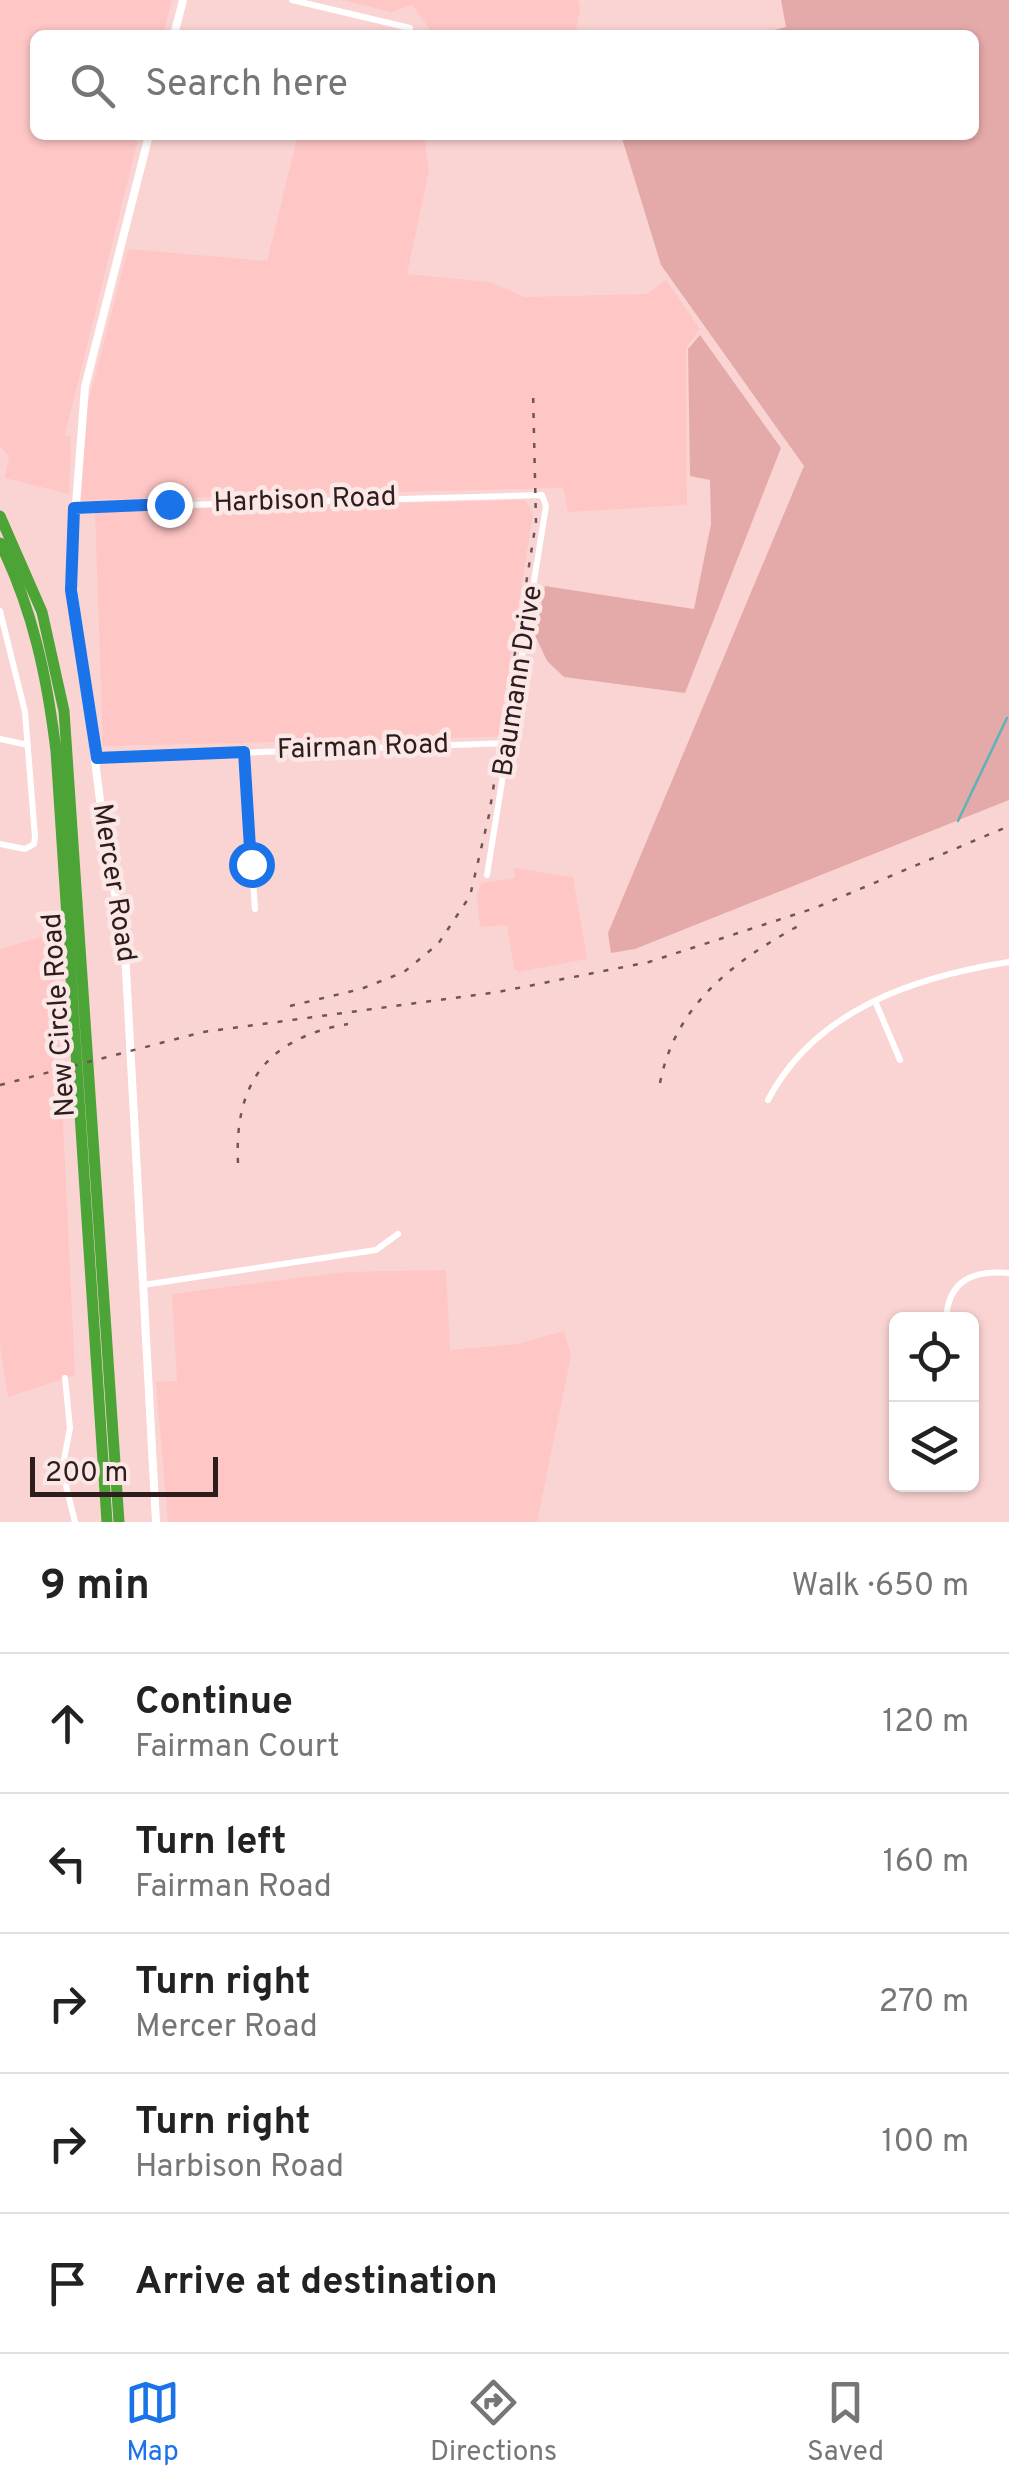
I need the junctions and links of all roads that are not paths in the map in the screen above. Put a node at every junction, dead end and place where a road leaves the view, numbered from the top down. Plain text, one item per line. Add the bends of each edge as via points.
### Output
1 (183, 0) edge
2 (292, 0) edge
3 (410, 28) dead end
4 (175, 30) edge
5 (148, 140) edge
6 (536, 493) joint
7 (74, 508) junction
8 (0, 516) edge
9 (0, 543) edge
10 (0, 611) edge
11 (4, 635) edge
12 (0, 739) edge
13 (508, 743) junction
14 (28, 746) junction
15 (244, 752) junction
16 (97, 758) junction
17 (0, 844) edge
18 (486, 875) dead end
19 (255, 910) dead end
20 (1009, 962) edge
21 (875, 1002) junction
22 (81, 1036) junction
23 (900, 1060) dead end
24 (84, 1092) junction
25 (768, 1100) dead end
26 (398, 1234) dead end
27 (1009, 1273) edge
28 (143, 1285) junction
29 (948, 1312) edge
30 (65, 1378) dead end
31 (76, 1522) edge
32 (107, 1522) edge
33 (119, 1522) edge
34 (156, 1522) edge

1 - 4 street
2 - 3 street
5 - 7 street, Mercer Road via 85,387
6 - 7 street, Harbison Road
6 - 13 street, Baumann Drive via 546,506
7 - 16 street, Mercer Road via 71,590
8 - 22 highway, New Circle Road via 42,612 60,682
9 - 22 highway, New Circle Road via 26,604 48,686
10 - 11 street
11 - 14 street
12 - 14 street
13 - 15 street, Fairman Road
13 - 18 street, Baumann Drive
14 - 17 street via 35,837 31,847
15 - 16 street, Fairman Road
15 - 19 street
16 - 28 street, Mercer Road via 131,1024
20 - 21 street via 922,982
21 - 23 street
21 - 25 street via 808,1043
22 - 24 highway, New Circle Road
24 - 32 highway, New Circle Road
24 - 33 highway, New Circle Road
26 - 28 street via 376,1250
27 - 29 street via 964,1278 952,1291
28 - 34 street, Mercer Road
30 - 31 street via 70,1428 62,1470

